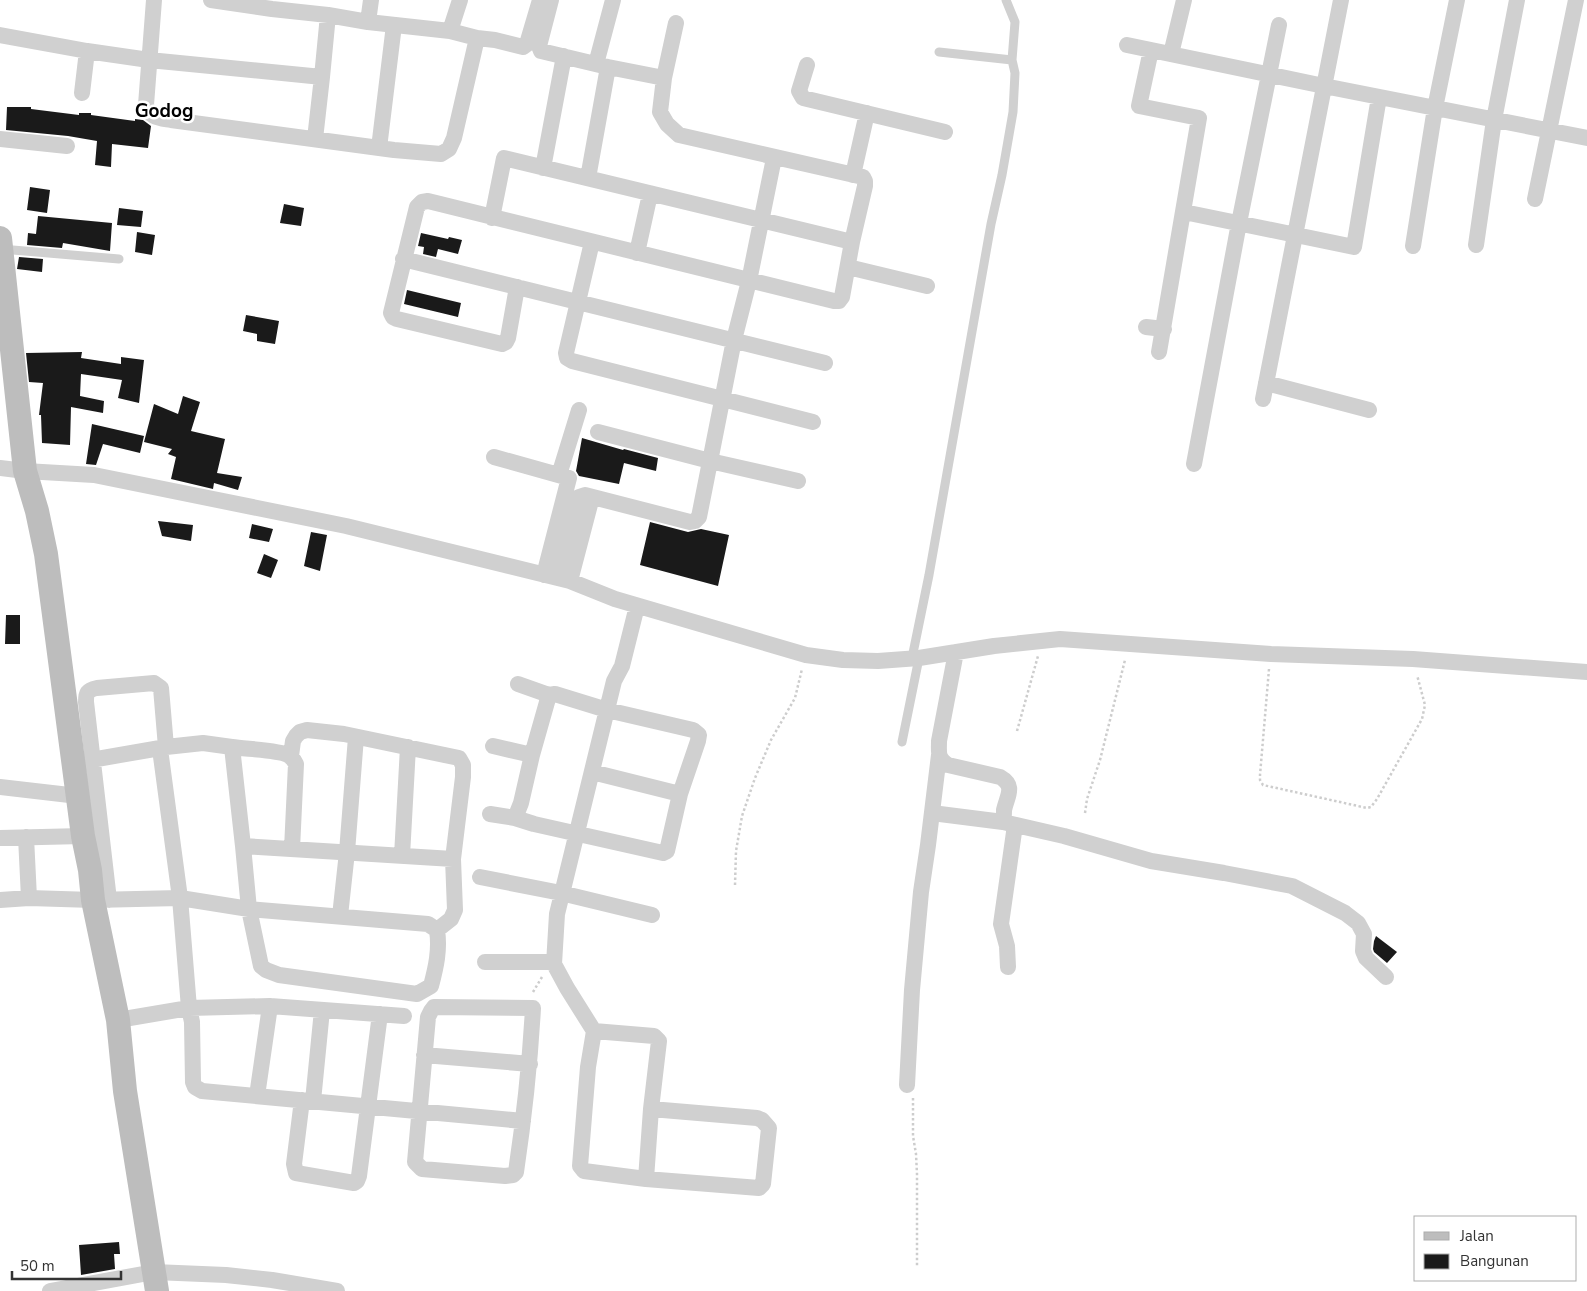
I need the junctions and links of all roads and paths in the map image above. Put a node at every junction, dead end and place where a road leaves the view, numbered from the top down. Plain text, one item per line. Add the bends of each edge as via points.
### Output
1 (154, 0) edge
2 (211, 0) edge
3 (371, 0) edge
4 (460, 0) edge
5 (540, 0) edge
6 (551, 0) edge
7 (613, 0) edge
8 (1006, 0) edge
9 (1184, 0) edge
10 (1341, 0) edge
11 (1457, 0) edge
12 (1517, 0) edge
13 (1576, 0) edge
14 (272, 4) edge
15 (328, 15) junction
16 (368, 22) junction
17 (676, 23) dead end
18 (394, 25) junction
19 (1279, 25) dead end
20 (450, 30) junction
21 (0, 35) edge
22 (477, 38) junction
23 (1127, 45) dead end
24 (1150, 50) junction
25 (87, 51) junction
26 (939, 52) dead end
27 (1171, 54) junction
28 (564, 56) junction
29 (149, 60) junction
30 (1012, 60) junction
31 (806, 65) dead end
32 (602, 66) junction
33 (1270, 75) junction
34 (322, 77) junction
35 (664, 78) junction
36 (1324, 86) junction
37 (82, 94) dead end
38 (1379, 97) junction
39 (1435, 108) junction
40 (867, 113) junction
41 (1494, 120) junction
42 (1548, 131) junction
43 (945, 132) dead end
44 (1587, 138) edge
45 (0, 139) edge
46 (316, 139) junction
47 (67, 146) dead end
48 (379, 148) junction
49 (774, 158) junction
50 (544, 168) junction
51 (853, 175) junction
52 (588, 178) junction
53 (650, 194) junction
54 (1535, 199) dead end
55 (1184, 212) junction
56 (492, 218) junction
57 (761, 221) junction
58 (1239, 222) junction
59 (1296, 234) junction
60 (592, 242) junction
61 (852, 242) junction
62 (1, 243) edge
63 (1412, 246) dead end
64 (1476, 246) dead end
65 (637, 253) junction
66 (120, 259) dead end
67 (404, 259) junction
68 (848, 267) junction
69 (749, 281) junction
70 (927, 286) dead end
71 (517, 287) junction
72 (577, 302) junction
73 (1146, 327) dead end
74 (1164, 329) junction
75 (734, 340) junction
76 (1160, 352) dead end
77 (824, 363) dead end
78 (723, 399) junction
79 (579, 410) dead end
80 (1369, 410) dead end
81 (813, 422) dead end
82 (598, 432) dead end
83 (494, 457) dead end
84 (710, 461) junction
85 (1194, 464) dead end
86 (0, 468) edge
87 (25, 471) junction
88 (559, 475) junction
89 (798, 481) dead end
90 (558, 578) junction
91 (637, 606) junction
92 (1043, 640) junction
93 (1129, 644) junction
94 (956, 652) junction
95 (1271, 654) junction
96 (806, 655) junction
97 (915, 658) junction
98 (1413, 659) junction
99 (1587, 672) edge
100 (518, 684) dead end
101 (549, 695) junction
102 (611, 711) junction
103 (1017, 731) dead end
104 (356, 737) junction
105 (902, 742) dead end
106 (493, 746) dead end
107 (232, 747) junction
108 (408, 747) junction
109 (163, 748) junction
110 (532, 754) junction
111 (939, 755) junction
112 (291, 756) junction
113 (83, 761) junction
114 (597, 773) junction
115 (0, 787) edge
116 (680, 794) junction
117 (78, 796) junction
118 (932, 813) junction
119 (1085, 813) dead end
120 (490, 814) dead end
121 (515, 818) junction
122 (1009, 824) junction
123 (581, 834) junction
124 (83, 836) junction
125 (26, 837) junction
126 (0, 838) edge
127 (243, 846) junction
128 (292, 848) junction
129 (347, 852) junction
130 (402, 856) junction
131 (454, 859) junction
132 (480, 877) dead end
133 (735, 885) dead end
134 (565, 894) junction
135 (29, 898) junction
136 (180, 898) junction
137 (0, 900) edge
138 (101, 900) junction
139 (249, 909) junction
140 (652, 915) dead end
141 (340, 916) junction
142 (437, 930) junction
143 (485, 962) dead end
144 (552, 963) junction
145 (1008, 967) dead end
146 (1386, 977) dead end
147 (270, 1006) junction
148 (189, 1008) junction
149 (533, 1008) junction
150 (322, 1010) junction
151 (380, 1014) junction
152 (404, 1016) dead end
153 (118, 1020) junction
154 (594, 1031) junction
155 (424, 1055) junction
156 (530, 1064) junction
157 (907, 1085) joint
158 (257, 1096) junction
159 (307, 1101) junction
160 (368, 1106) junction
161 (651, 1109) junction
162 (419, 1111) junction
163 (524, 1121) junction
164 (646, 1179) junction
165 (917, 1267) dead end
166 (155, 1282) edge
167 (50, 1291) edge
168 (337, 1291) edge

1 - 29 street
2 - 14 street
3 - 16 street
4 - 20 street
5 - 22 street via 528,44 523,47
6 - 28 street via 539,46 541,51
7 - 32 street
8 - 30 lane via 1015,22
9 - 27 street
10 - 36 street
11 - 39 street
12 - 41 street
13 - 42 street
14 - 15 street
15 - 16 street
15 - 34 street
16 - 18 street
17 - 35 street
18 - 20 street
18 - 48 street
19 - 33 street
20 - 22 street
21 - 25 street
22 - 48 street via 449,149 440,154
23 - 24 street
24 - 27 street
24 - 55 street via 1139,106 1199,118
25 - 29 street
25 - 37 street
26 - 30 lane
27 - 33 street
28 - 32 street
28 - 50 street
29 - 34 street
29 - 46 street via 146,105 151,115
30 - 97 lane via 1015,73 1012,121
31 - 40 street via 799,91 803,98
32 - 35 street
32 - 52 street
33 - 36 street
33 - 58 street
34 - 46 street
35 - 49 street via 660,112 679,135
36 - 38 street
36 - 59 street
38 - 39 street
38 - 59 street via 1354,246
39 - 41 street
39 - 63 street
40 - 43 street
40 - 51 street
41 - 42 street
41 - 64 street
42 - 44 street
42 - 54 street
45 - 47 street
46 - 48 street
49 - 51 street
49 - 57 street
50 - 52 street
50 - 56 street via 504,158
51 - 61 street via 863,178 865,186
52 - 53 street
53 - 57 street
53 - 65 street
55 - 58 street
55 - 74 street
56 - 60 street
56 - 67 street via 422,202 417,206
57 - 61 street
57 - 69 street
58 - 59 street
58 - 85 street
59 - 80 street via 1265,391
60 - 65 street
60 - 72 street
61 - 68 street
62 - 66 lane
62 - 87 street
65 - 69 street
67 - 71 street
67 - 71 street via 391,313 397,319 502,344 508,338
68 - 69 street via 839,301
68 - 70 street
69 - 75 street
71 - 72 street
72 - 75 street
72 - 78 street via 566,353 572,361
73 - 74 street
74 - 76 street
75 - 77 street
75 - 78 street
78 - 81 street
78 - 84 street
79 - 88 street
82 - 84 street
83 - 88 street
84 - 89 street
84 - 90 street via 701,511 698,519 692,522 592,497
86 - 87 street
87 - 90 street via 104,477 346,526
87 - 113 street via 46,554
88 - 90 street via 569,478
90 - 91 street
91 - 96 street
91 - 102 street via 622,666 624,674
92 - 93 street
92 - 94 street
92 - 103 path
93 - 95 street
93 - 119 path
94 - 97 street
94 - 111 street
95 - 98 street
95 - 98 path via 1260,775 1263,785 1367,808 1377,799 1422,719 1426,705
96 - 97 street via 878,661
96 - 133 path via 795,698 771,740 742,816
97 - 105 lane
98 - 99 street
100 - 101 street
101 - 102 street
101 - 110 street
102 - 114 street
102 - 116 street via 699,735
104 - 108 street
104 - 112 street via 307,730 300,732 293,741
104 - 129 street
106 - 110 street
107 - 109 street via 203,743
107 - 112 street
107 - 127 street
108 - 130 street
108 - 131 street via 457,756 462,762
109 - 113 street
109 - 113 street via 161,688 158,685 97,688 88,691 86,696
109 - 136 street
110 - 121 street
111 - 118 street
111 - 122 street via 948,765 1006,780 1009,796 1004,811
112 - 128 street via 296,764
113 - 117 street
113 - 138 street
114 - 116 street
114 - 123 street
115 - 117 street
116 - 123 street via 665,852
117 - 124 street
118 - 122 street
118 - 157 street via 921,892
120 - 121 street
121 - 123 street
122 - 145 street via 1001,924
122 - 146 street via 1151,861 1292,886 1358,923 1364,934 1366,958
123 - 134 street
124 - 125 street
124 - 138 street
125 - 126 street
125 - 135 street
127 - 128 street
127 - 139 street
128 - 129 street
129 - 130 street
129 - 141 street
130 - 131 street
131 - 142 street via 455,910 451,919
132 - 134 street
134 - 140 street
134 - 144 street
135 - 137 street
135 - 138 street
136 - 138 street
136 - 139 street
136 - 148 street
138 - 153 street
139 - 141 street
139 - 142 street via 261,966 266,970 279,975 417,994 431,986 438,958
141 - 142 street via 428,924
143 - 144 street
144 - 149 path via 534,992
144 - 154 street
147 - 148 street
147 - 150 street
147 - 158 street
148 - 153 street
148 - 158 street via 195,1087 202,1091
149 - 155 street via 434,1007 428,1017
149 - 156 street
150 - 151 street
150 - 159 street
151 - 152 street
151 - 160 street
153 - 166 street via 125,1091
154 - 161 street via 654,1036 659,1041
154 - 164 street via 580,1166 584,1171
155 - 156 street
155 - 162 street
156 - 163 street
157 - 165 path via 913,1097
158 - 159 street
159 - 160 street
159 - 160 street via 294,1164 296,1173 354,1183 359,1176
160 - 162 street
161 - 164 street
161 - 164 street via 756,1118 769,1128 764,1183 760,1187
162 - 163 street
162 - 163 street via 415,1162 422,1169 429,1170 513,1175
166 - 167 street
166 - 168 street via 226,1275

